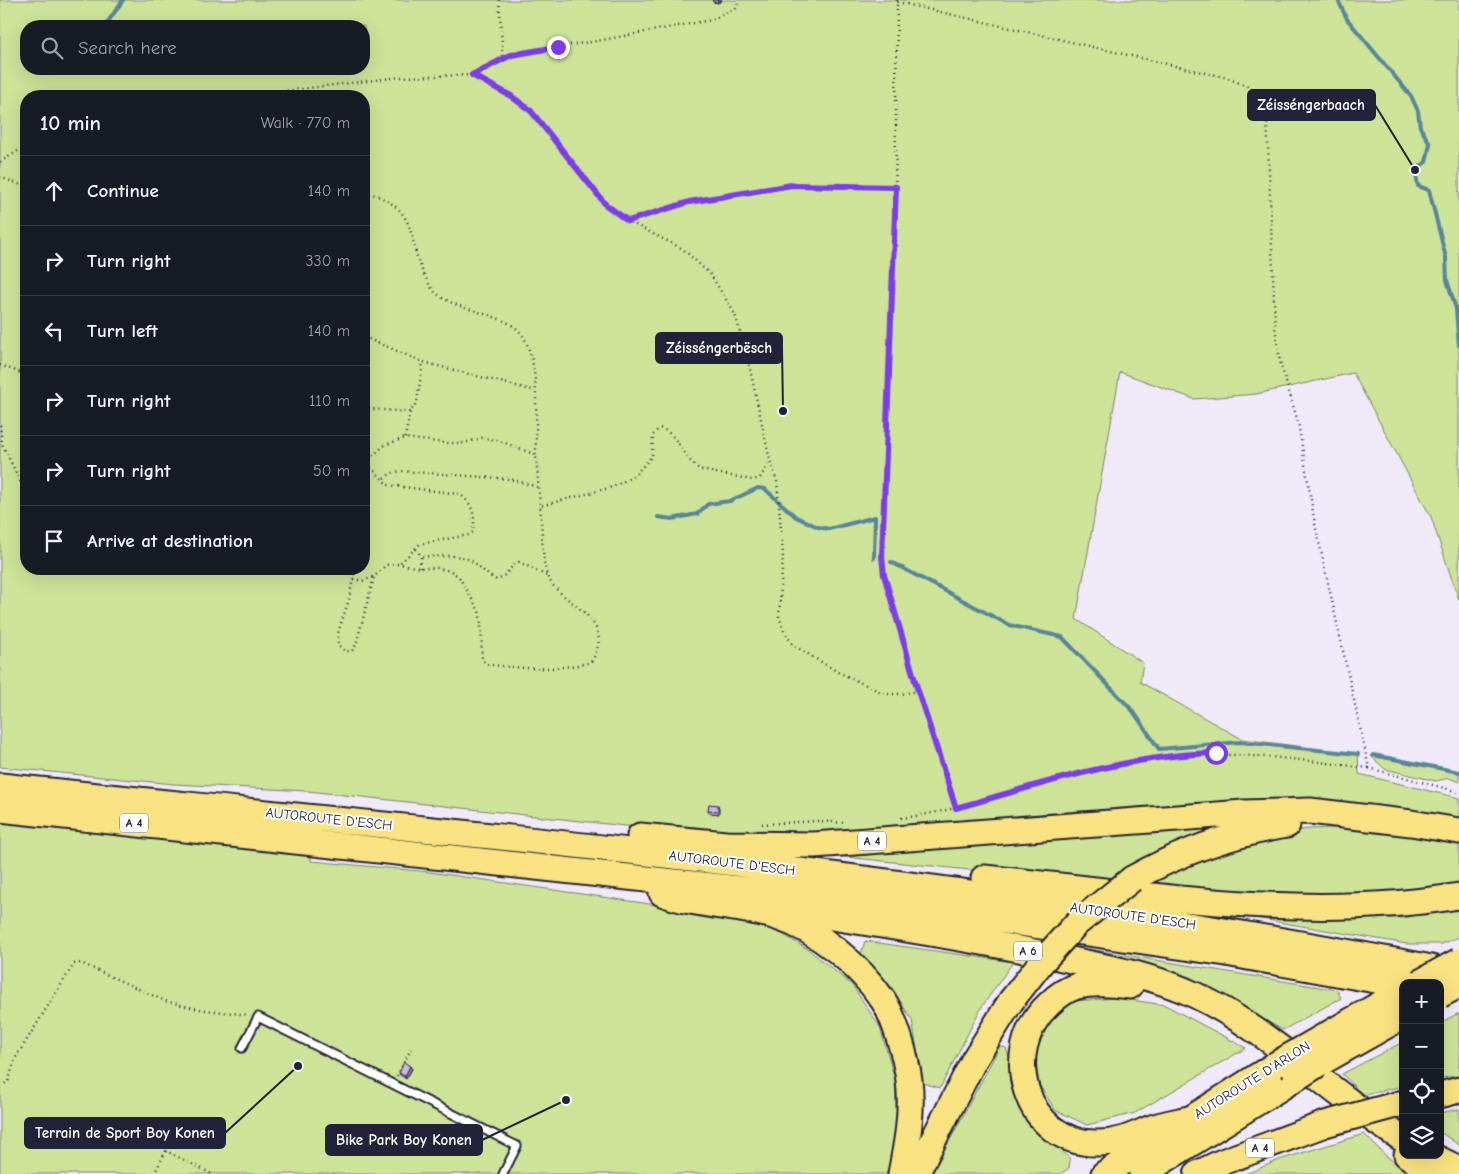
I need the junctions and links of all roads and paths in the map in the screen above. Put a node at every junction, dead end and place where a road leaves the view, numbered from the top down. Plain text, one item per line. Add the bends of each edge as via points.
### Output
1 (499, 0) edge
2 (739, 0) edge
3 (897, 1) edge
4 (504, 58) junction
5 (472, 75) junction
6 (292, 90) edge
7 (20, 150) edge
8 (0, 162) edge
9 (0, 178) edge
10 (20, 185) edge
11 (896, 187) junction
12 (370, 193) edge
13 (628, 221) junction
14 (370, 340) edge
15 (423, 362) junction
16 (0, 365) edge
17 (20, 372) edge
18 (534, 391) junction
19 (370, 408) edge
20 (410, 412) junction
21 (0, 425) edge
22 (405, 438) junction
23 (536, 455) junction
24 (370, 457) edge
25 (770, 461) junction
26 (370, 468) edge
27 (384, 478) junction
28 (20, 481) edge
29 (538, 487) junction
30 (540, 506) junction
31 (416, 550) junction
32 (421, 556) junction
33 (399, 564) junction
34 (420, 568) junction
35 (354, 575) edge
36 (547, 576) junction
37 (374, 577) junction
38 (353, 579) junction
39 (918, 691) junction
40 (1369, 768) junction
41 (0, 786) edge
42 (1459, 792) edge
43 (956, 808) junction
44 (0, 809) edge
45 (1359, 817) junction
46 (895, 819) dead end
47 (854, 822) dead end
48 (1411, 823) junction
49 (761, 824) dead end
50 (386, 825) junction
51 (1459, 831) edge
52 (1459, 839) edge
53 (631, 852) junction
54 (610, 874) junction
55 (1459, 896) edge
56 (1459, 961) edge
57 (1459, 974) edge
58 (1426, 979) edge
59 (1459, 985) edge
60 (1444, 992) edge
61 (1444, 994) edge
62 (1459, 996) edge
63 (1399, 997) edge
64 (1399, 998) edge
65 (258, 1017) junction
66 (242, 1048) dead end
67 (411, 1049) dead end
68 (1311, 1056) junction
69 (0, 1084) edge
70 (393, 1084) junction
71 (1459, 1090) edge
72 (1444, 1094) edge
73 (1399, 1104) edge
74 (1189, 1119) junction
75 (1399, 1136) edge
76 (1399, 1149) edge
77 (1413, 1159) edge
78 (1438, 1159) edge
79 (1459, 1169) edge
80 (154, 1174) edge
81 (212, 1174) edge
82 (503, 1174) edge
83 (901, 1174) edge
84 (916, 1174) edge
85 (1104, 1174) edge
86 (1142, 1174) edge
87 (1197, 1174) edge
88 (1434, 1174) edge

1 - 4 path
2 - 4 path via 736,8 711,20
3 - 11 path
3 - 40 path via 1228,78 1253,89 1264,102 1275,326 1280,362 1298,422 1315,524
4 - 5 path
5 - 6 path via 400,77
5 - 13 path via 531,111 606,205
7 - 8 path
9 - 10 path
11 - 13 path via 792,185 689,202
11 - 39 path via 882,557 884,575
12 - 18 path via 385,199 410,222 422,272 434,292 452,305 504,321 522,333 532,355
13 - 25 path via 683,249 711,275 735,314
14 - 15 path
15 - 18 path
15 - 20 path via 417,402
16 - 17 path
18 - 23 path
19 - 20 path
20 - 22 path
21 - 28 path via 2,444
22 - 23 path via 463,442 482,438 497,440
22 - 24 path via 385,445
23 - 29 path
25 - 30 path via 760,478 752,480 701,470 693,466 668,431 659,428 653,434 652,456 635,475 613,487
25 - 39 path via 778,482 780,503 783,555 779,616 793,645 838,672 885,694
26 - 27 path
27 - 29 path via 401,471 510,478
27 - 31 path via 393,487 459,494 473,509 473,532 420,544
29 - 30 path
30 - 36 path
31 - 32 path
31 - 33 path
32 - 34 path
32 - 36 path via 469,559 497,580 519,562
33 - 34 path
33 - 37 path via 386,565
34 - 36 path via 451,571 459,577 478,611 482,659 486,664 559,668 591,662 599,639 596,627
35 - 38 path
37 - 38 path via 362,581
37 - 38 path via 356,645 352,651 345,652 338,645 338,633
39 - 43 path
40 - 42 path
40 - 43 path via 1271,756 1186,754 1094,769
41 - 50 highway, AUTOROUTE D'ESCH / A 4
43 - 46 path
44 - 54 highway, AUTOROUTE D'ESCH / A 4
45 - 48 highway, A 4
45 - 50 highway, A 4 via 1310,811 1244,813 814,845 726,844 436,817
45 - 84 highway, A 6, bridge via 1309,822 1208,842 1166,860 1132,880 1076,924 1011,1002 974,1060
47 - 49 path
48 - 51 highway, A 4
48 - 52 highway
50 - 53 highway, AUTOROUTE D'ESCH / A 4
53 - 55 highway, A 4 via 707,849 1293,908 1380,906
53 - 57 highway, AUTOROUTE D'ESCH / A 4 via 935,887 1231,931
54 - 63 highway, AUTOROUTE D'ESCH / A 4 via 924,910 1226,953
54 - 75 highway, A 6 via 674,891 1024,950 1129,973 1169,986 1193,994 1234,1016
54 - 83 highway via 670,896 778,917 813,935 856,968 884,1001 909,1080 909,1128
56 - 58 highway, bridge
59 - 60 highway, bridge
61 - 62 highway
64 - 68 highway, AUTOROUTE D'ARLON
65 - 66 lane
65 - 69 path via 165,1002 81,963 74,964 15,1059 8,1083
65 - 70 lane
67 - 70 path
68 - 74 highway, AUTOROUTE D'ARLON, bridge via 1275,1065
68 - 86 highway, AUTOROUTE D'ARLON, bridge via 1296,1078
70 - 82 lane via 517,1146
71 - 72 highway
73 - 87 highway, A 4, bridge via 1324,1124
74 - 76 highway via 1150,1129 1126,1140 1097,1143 1081,1142 1056,1130 1036,1112 1025,1089 1021,1064 1029,1029 1042,1010 1076,986 1103,982 1143,988 1228,1023
74 - 85 highway, AUTOROUTE D'ARLON
77 - 88 highway
78 - 79 highway
80 - 81 path via 166,1151

